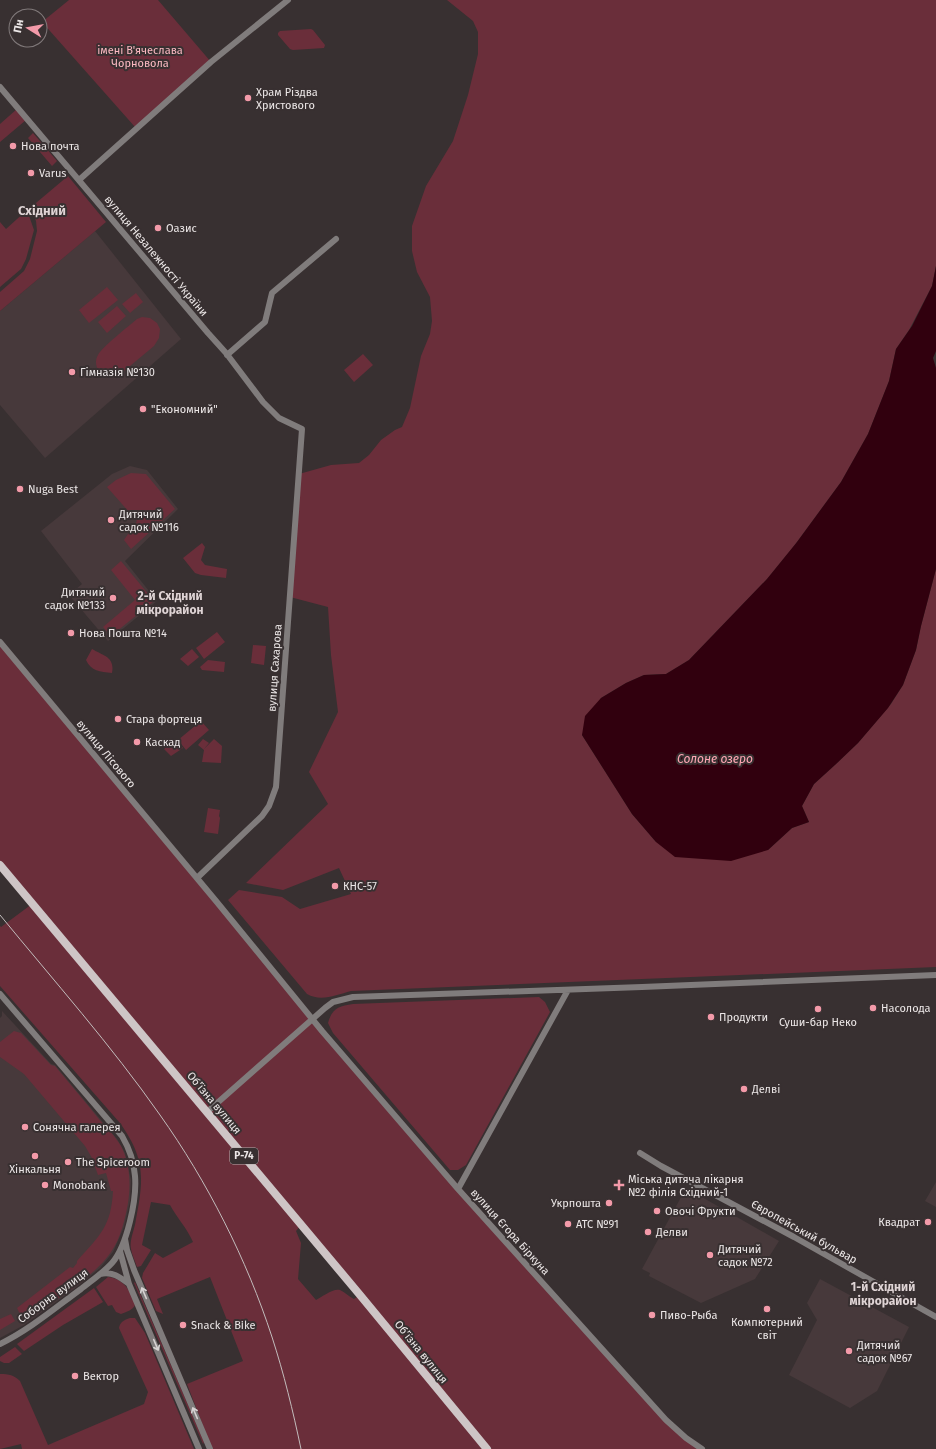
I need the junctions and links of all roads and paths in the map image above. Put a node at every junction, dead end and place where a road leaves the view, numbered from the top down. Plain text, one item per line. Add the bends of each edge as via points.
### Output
1 (288, 0) edge
2 (0, 87) edge
3 (79, 180) junction
4 (336, 239) dead end
5 (227, 355) junction
6 (302, 429) joint
7 (0, 642) edge
8 (0, 865) edge
9 (197, 878) junction
10 (936, 975) edge
11 (568, 990) junction
12 (0, 994) edge
13 (312, 1018) junction
14 (207, 1112) junction
15 (640, 1153) dead end
16 (458, 1189) junction
17 (125, 1238) junction
18 (120, 1251) junction
19 (97, 1275) junction
20 (129, 1284) junction
21 (936, 1317) edge
22 (0, 1344) edge
23 (199, 1449) edge
24 (210, 1449) edge
25 (487, 1449) edge
26 (702, 1449) edge

1 - 3 street via 210,62
2 - 3 street, вулиця Незалежності України
3 - 5 street, вулиця Незалежності України
4 - 5 street via 272,293 265,322
5 - 6 street, вулиця Незалежності України via 279,418
6 - 9 street, вулиця Сахарова via 276,787 262,816
7 - 9 street, вулиця Лісового
8 - 14 main road, Обʼїзна вулиця / Р-74
9 - 13 street, вулиця Лісового
10 - 11 street
11 - 13 street via 353,997 333,1002
11 - 16 street
12 - 17 street, Соборна вулиця via 127,1144 135,1177 134,1196
13 - 14 street
13 - 16 street, вулиця Єгора Біркуна
14 - 25 main road, Обʼїзна вулиця / Р-74
15 - 21 street, Європейський бульвар
16 - 26 street, вулиця Єгора Біркуна via 666,1420
17 - 18 street, Соборна вулиця
24 -> 17 street via 134,1270
18 - 19 street, Соборна вулиця via 111,1264
18 - 20 street
19 - 20 street via 114,1274
19 - 22 street, Соборна вулиця via 58,1306
20 -> 23 street

